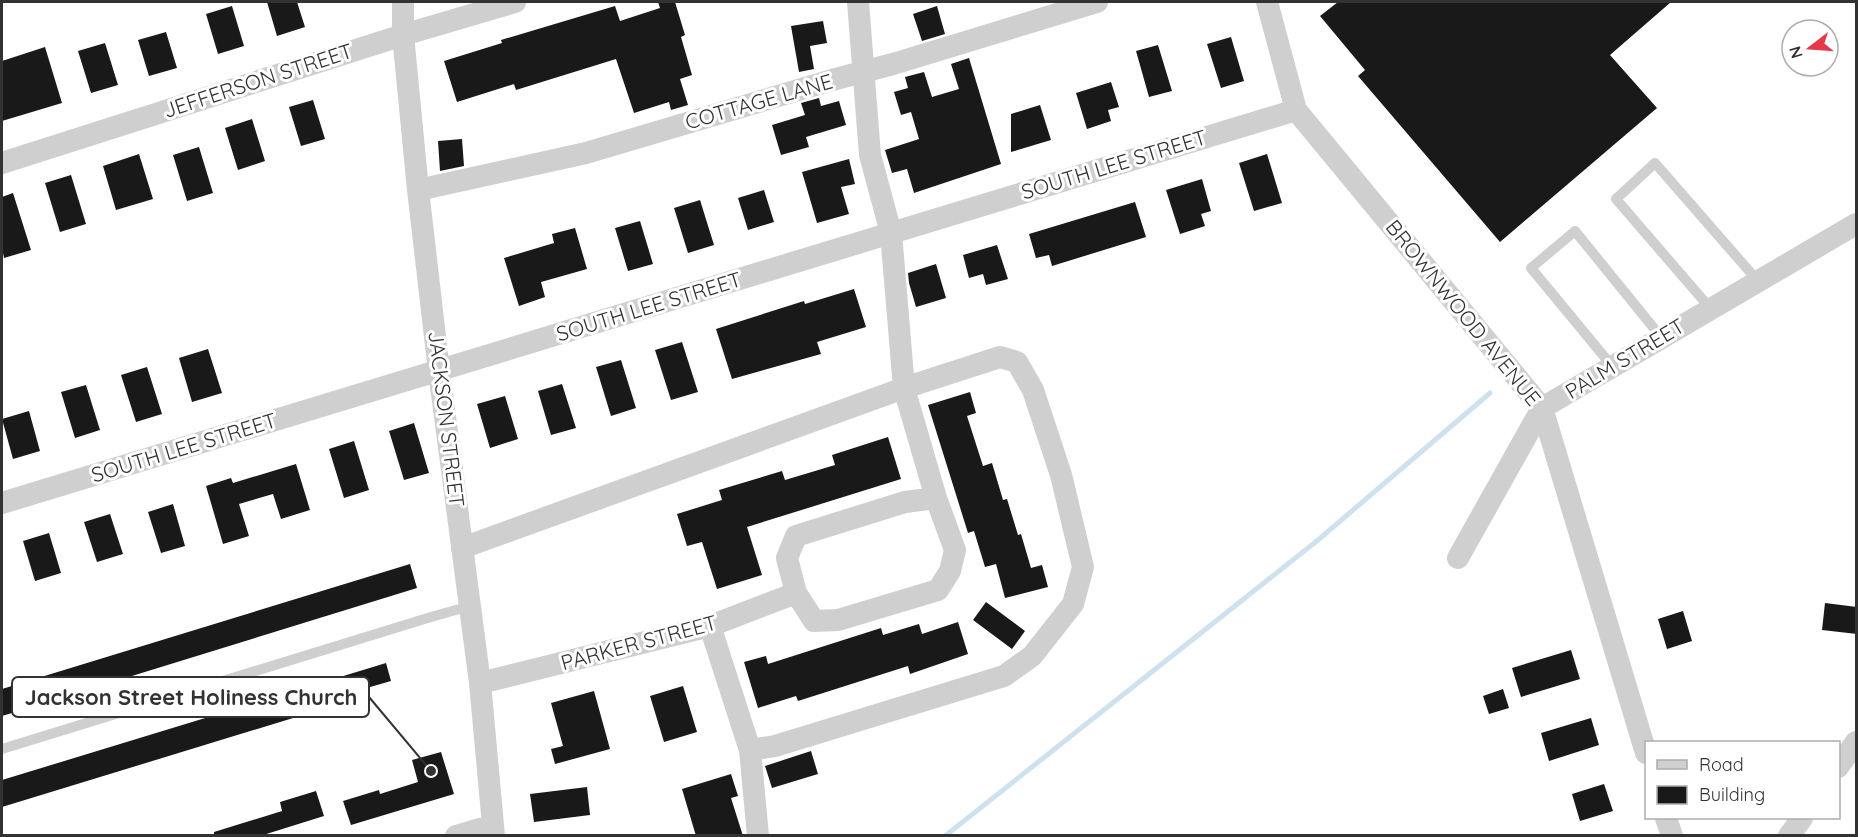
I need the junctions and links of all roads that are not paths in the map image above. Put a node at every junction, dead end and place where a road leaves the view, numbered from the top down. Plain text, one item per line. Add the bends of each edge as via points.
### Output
1 (403, 2) edge
2 (515, 2) edge
3 (858, 2) edge
4 (1097, 2) edge
5 (1267, 2) edge
6 (404, 35) junction
7 (863, 72) junction
8 (1296, 110) junction
9 (2, 164) edge
10 (418, 190) junction
11 (1857, 224) edge
12 (891, 233) junction
13 (1757, 280) junction
14 (1710, 308) junction
15 (1661, 337) junction
16 (1612, 366) junction
17 (439, 371) junction
18 (904, 388) junction
19 (1542, 408) junction
20 (936, 498) junction
21 (2, 503) edge
22 (462, 548) junction
23 (1458, 558) dead end
24 (796, 593) junction
25 (470, 606) junction
26 (710, 626) junction
27 (480, 683) junction
28 (1857, 742) edge
29 (1645, 746) edge
30 (2, 750) edge
31 (750, 750) junction
32 (1840, 766) edge
33 (1666, 819) edge
34 (1801, 819) edge
35 (494, 830) edge
36 (456, 836) edge
37 (758, 836) edge
38 (1672, 836) edge
39 (1789, 836) edge

1 - 6 street, JACKSON STREET
2 - 6 street, JEFFERSON STREET
3 - 7 street
4 - 7 street, COTTAGE LANE
5 - 8 street, BROWNWOOD AVENUE
6 - 9 street, JEFFERSON STREET
6 - 10 street, JACKSON STREET
7 - 10 street, COTTAGE LANE via 586,153
7 - 12 street via 870,154
8 - 12 street, SOUTH LEE STREET
8 - 19 street, BROWNWOOD AVENUE
10 - 17 street, JACKSON STREET
11 - 13 street, PALM STREET
12 - 17 street, SOUTH LEE STREET
12 - 18 street
13 - 14 street, PALM STREET
13 - 14 lane via 1655,163 1616,198
14 - 15 street, PALM STREET
15 - 16 street, PALM STREET
15 - 16 lane via 1575,231 1531,268
16 - 19 street, PALM STREET
17 - 21 street, SOUTH LEE STREET
17 - 22 street, JACKSON STREET
18 - 20 street
18 - 22 street
18 - 31 street via 1000,357 1017,362 1033,390 1061,475 1083,567 1073,604 1032,656 1004,676 775,746
19 - 23 street, PALM STREET
19 - 29 street, BROWNWOOD AVENUE
20 - 24 street via 905,502 796,536 787,558
20 - 24 street via 955,550 950,571 938,590 838,620 814,621
22 - 25 street, JACKSON STREET
24 - 26 street, PARKER STREET
25 - 27 street, JACKSON STREET
25 - 30 lane
26 - 27 street, PARKER STREET
26 - 31 street
27 - 35 street, JACKSON STREET
28 - 32 street
31 - 37 street
33 - 38 street
34 - 39 street
35 - 36 street

